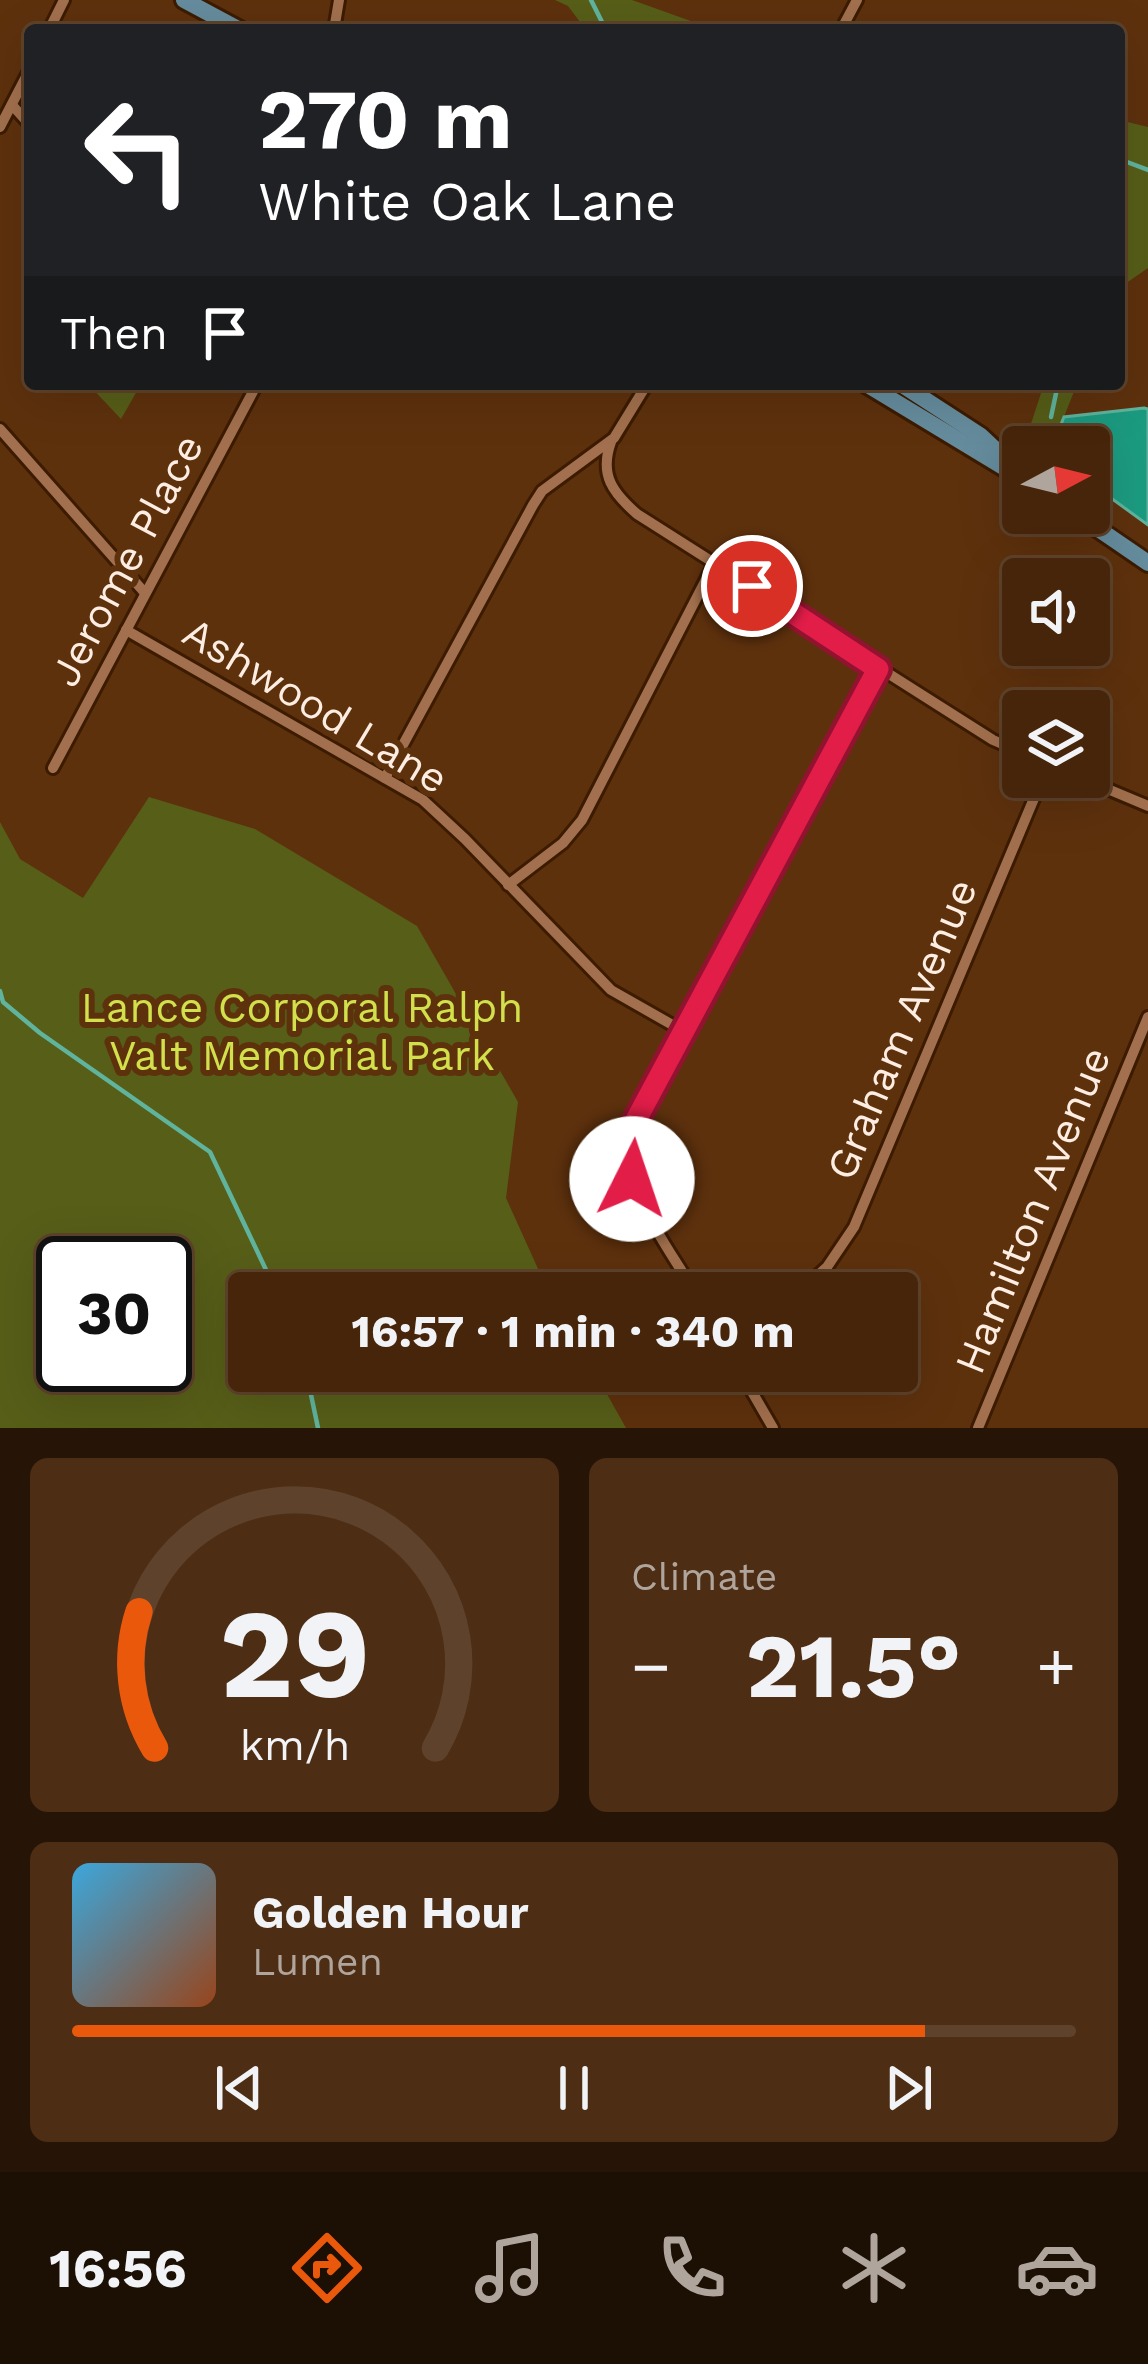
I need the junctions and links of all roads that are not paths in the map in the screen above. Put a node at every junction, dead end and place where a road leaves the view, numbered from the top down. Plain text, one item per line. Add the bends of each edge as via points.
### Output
1 (184, 0) edge
2 (229, 24) edge
3 (24, 81) edge
4 (12, 105) junction
5 (24, 118) edge
6 (0, 128) edge
7 (254, 390) edge
8 (644, 390) edge
9 (876, 390) edge
10 (910, 390) edge
11 (0, 429) edge
12 (610, 442) junction
13 (1002, 456) edge
14 (1002, 465) edge
15 (1106, 534) edge
16 (715, 562) junction
17 (1148, 563) edge
18 (145, 593) junction
19 (126, 630) junction
20 (878, 669) junction
21 (1002, 744) edge
22 (53, 768) dead end
23 (385, 778) junction
24 (1110, 790) edge
25 (1034, 798) edge
26 (1148, 806) edge
27 (508, 885) junction
28 (1148, 1017) edge
29 (683, 1031) junction
30 (683, 1272) edge
31 (822, 1272) edge
32 (752, 1392) edge
33 (773, 1428) edge
34 (978, 1428) edge

1 - 2 main road
3 - 4 street
4 - 5 street
4 - 6 street
7 - 18 street, Jerome Place
8 - 12 street
9 - 14 main road
10 - 13 main road
11 - 18 street
12 - 16 street via 606,473 619,498
12 - 23 street via 542,490
15 - 17 main road
16 - 20 street
16 - 27 street via 582,820
18 - 19 street, Jerome Place
19 - 22 street, Jerome Place
19 - 23 street, Ashwood Lane
20 - 21 street
20 - 29 street
23 - 27 street, Ashwood Lane via 436,811
24 - 26 street
25 - 31 street, Graham Avenue via 854,1227
27 - 29 street, Ashwood Lane via 610,991
28 - 34 street, Hamilton Avenue
29 - 30 street via 628,1150 635,1190
32 - 33 street

